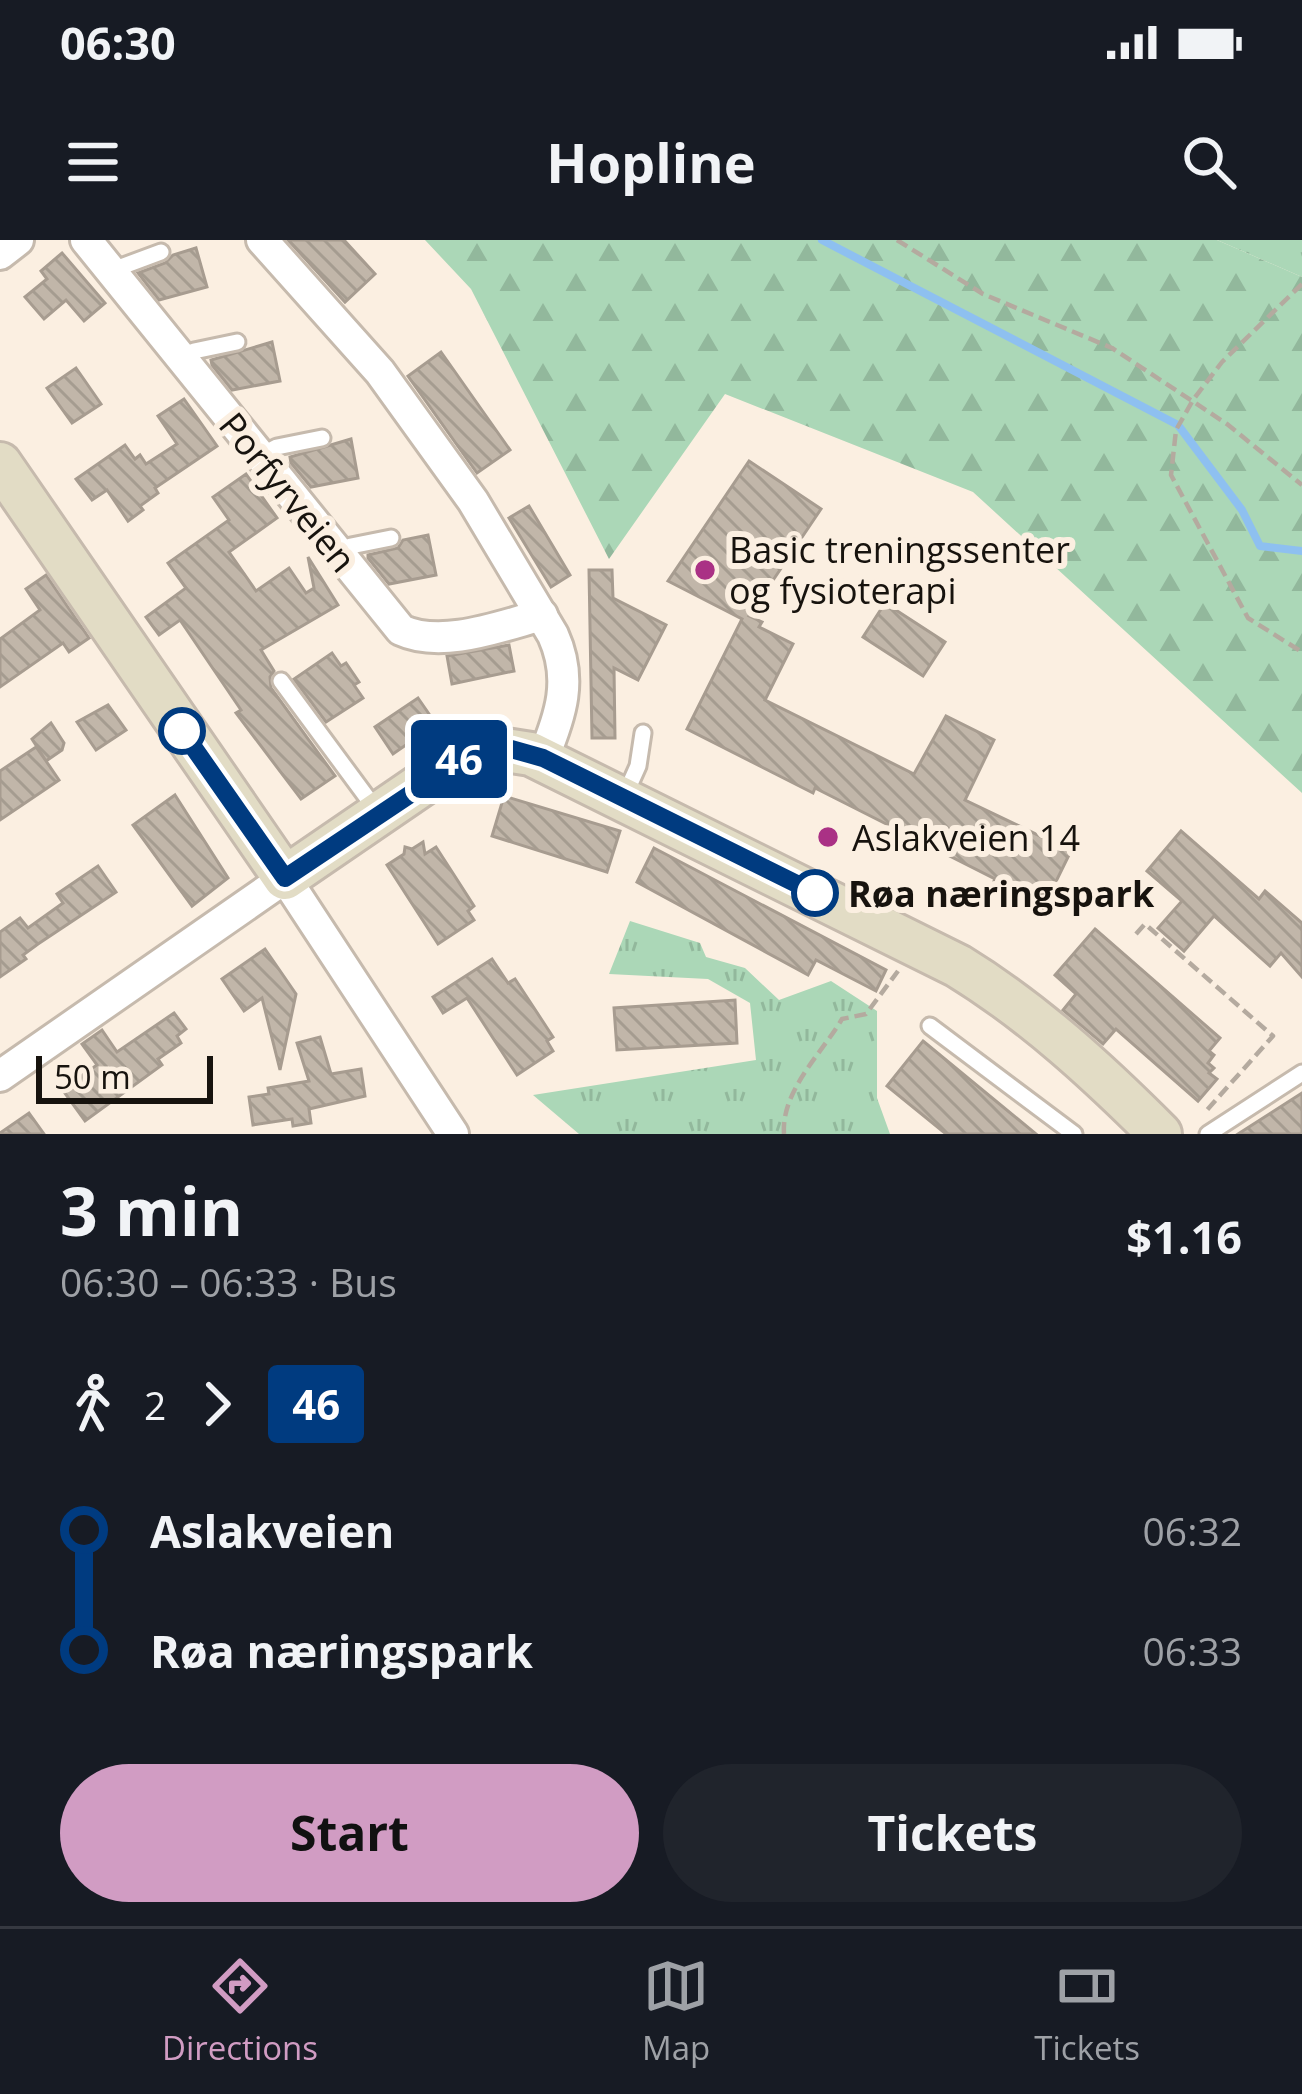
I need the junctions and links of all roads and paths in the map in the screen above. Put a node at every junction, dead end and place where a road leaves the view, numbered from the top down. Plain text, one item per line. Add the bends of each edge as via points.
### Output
1 (18, 240) edge
2 (86, 240) edge
3 (262, 240) edge
4 (897, 240) edge
5 (161, 252) dead end
6 (0, 254) edge
7 (110, 271) junction
8 (1302, 284) edge
9 (237, 342) dead end
10 (181, 360) junction
11 (1193, 400) junction
12 (322, 438) dead end
13 (260, 456) junction
14 (0, 464) edge
15 (1302, 484) edge
16 (391, 538) dead end
17 (338, 554) junction
18 (542, 614) junction
19 (1302, 652) edge
20 (281, 681) dead end
21 (643, 733) dead end
22 (543, 758) junction
23 (624, 798) junction
24 (379, 814) junction
25 (285, 878) junction
26 (1136, 934) dead end
27 (884, 994) dead end
28 (930, 1026) dead end
29 (1302, 1073) edge
30 (0, 1076) edge
31 (453, 1134) edge
32 (784, 1134) edge
33 (1074, 1134) edge
34 (1160, 1134) edge
35 (1208, 1134) edge

1 - 6 street
2 - 7 street, Porfyrveien
3 - 18 street via 380,372
4 - 11 path via 983,294 1112,347
5 - 7 lane
7 - 10 street, Porfyrveien
8 - 11 path
9 - 10 lane
10 - 13 street, Porfyrveien
11 - 15 path
11 - 19 path via 1176,430 1171,475 1248,618
12 - 13 lane
13 - 17 street, Porfyrveien
14 - 25 street
16 - 17 lane
17 - 18 street, Porfyrveien via 390,620 412,635 446,637
18 - 22 street via 565,686
20 - 24 lane
21 - 23 lane
22 - 23 street
22 - 24 street via 511,749 472,753
23 - 34 street via 975,976 1080,1057
24 - 25 street
25 - 30 street
25 - 31 street
26 - 34 path via 1145,924 1273,1036 1204,1112
27 - 32 path via 866,1014 842,1019 815,1053 785,1114
28 - 33 lane
29 - 35 lane

